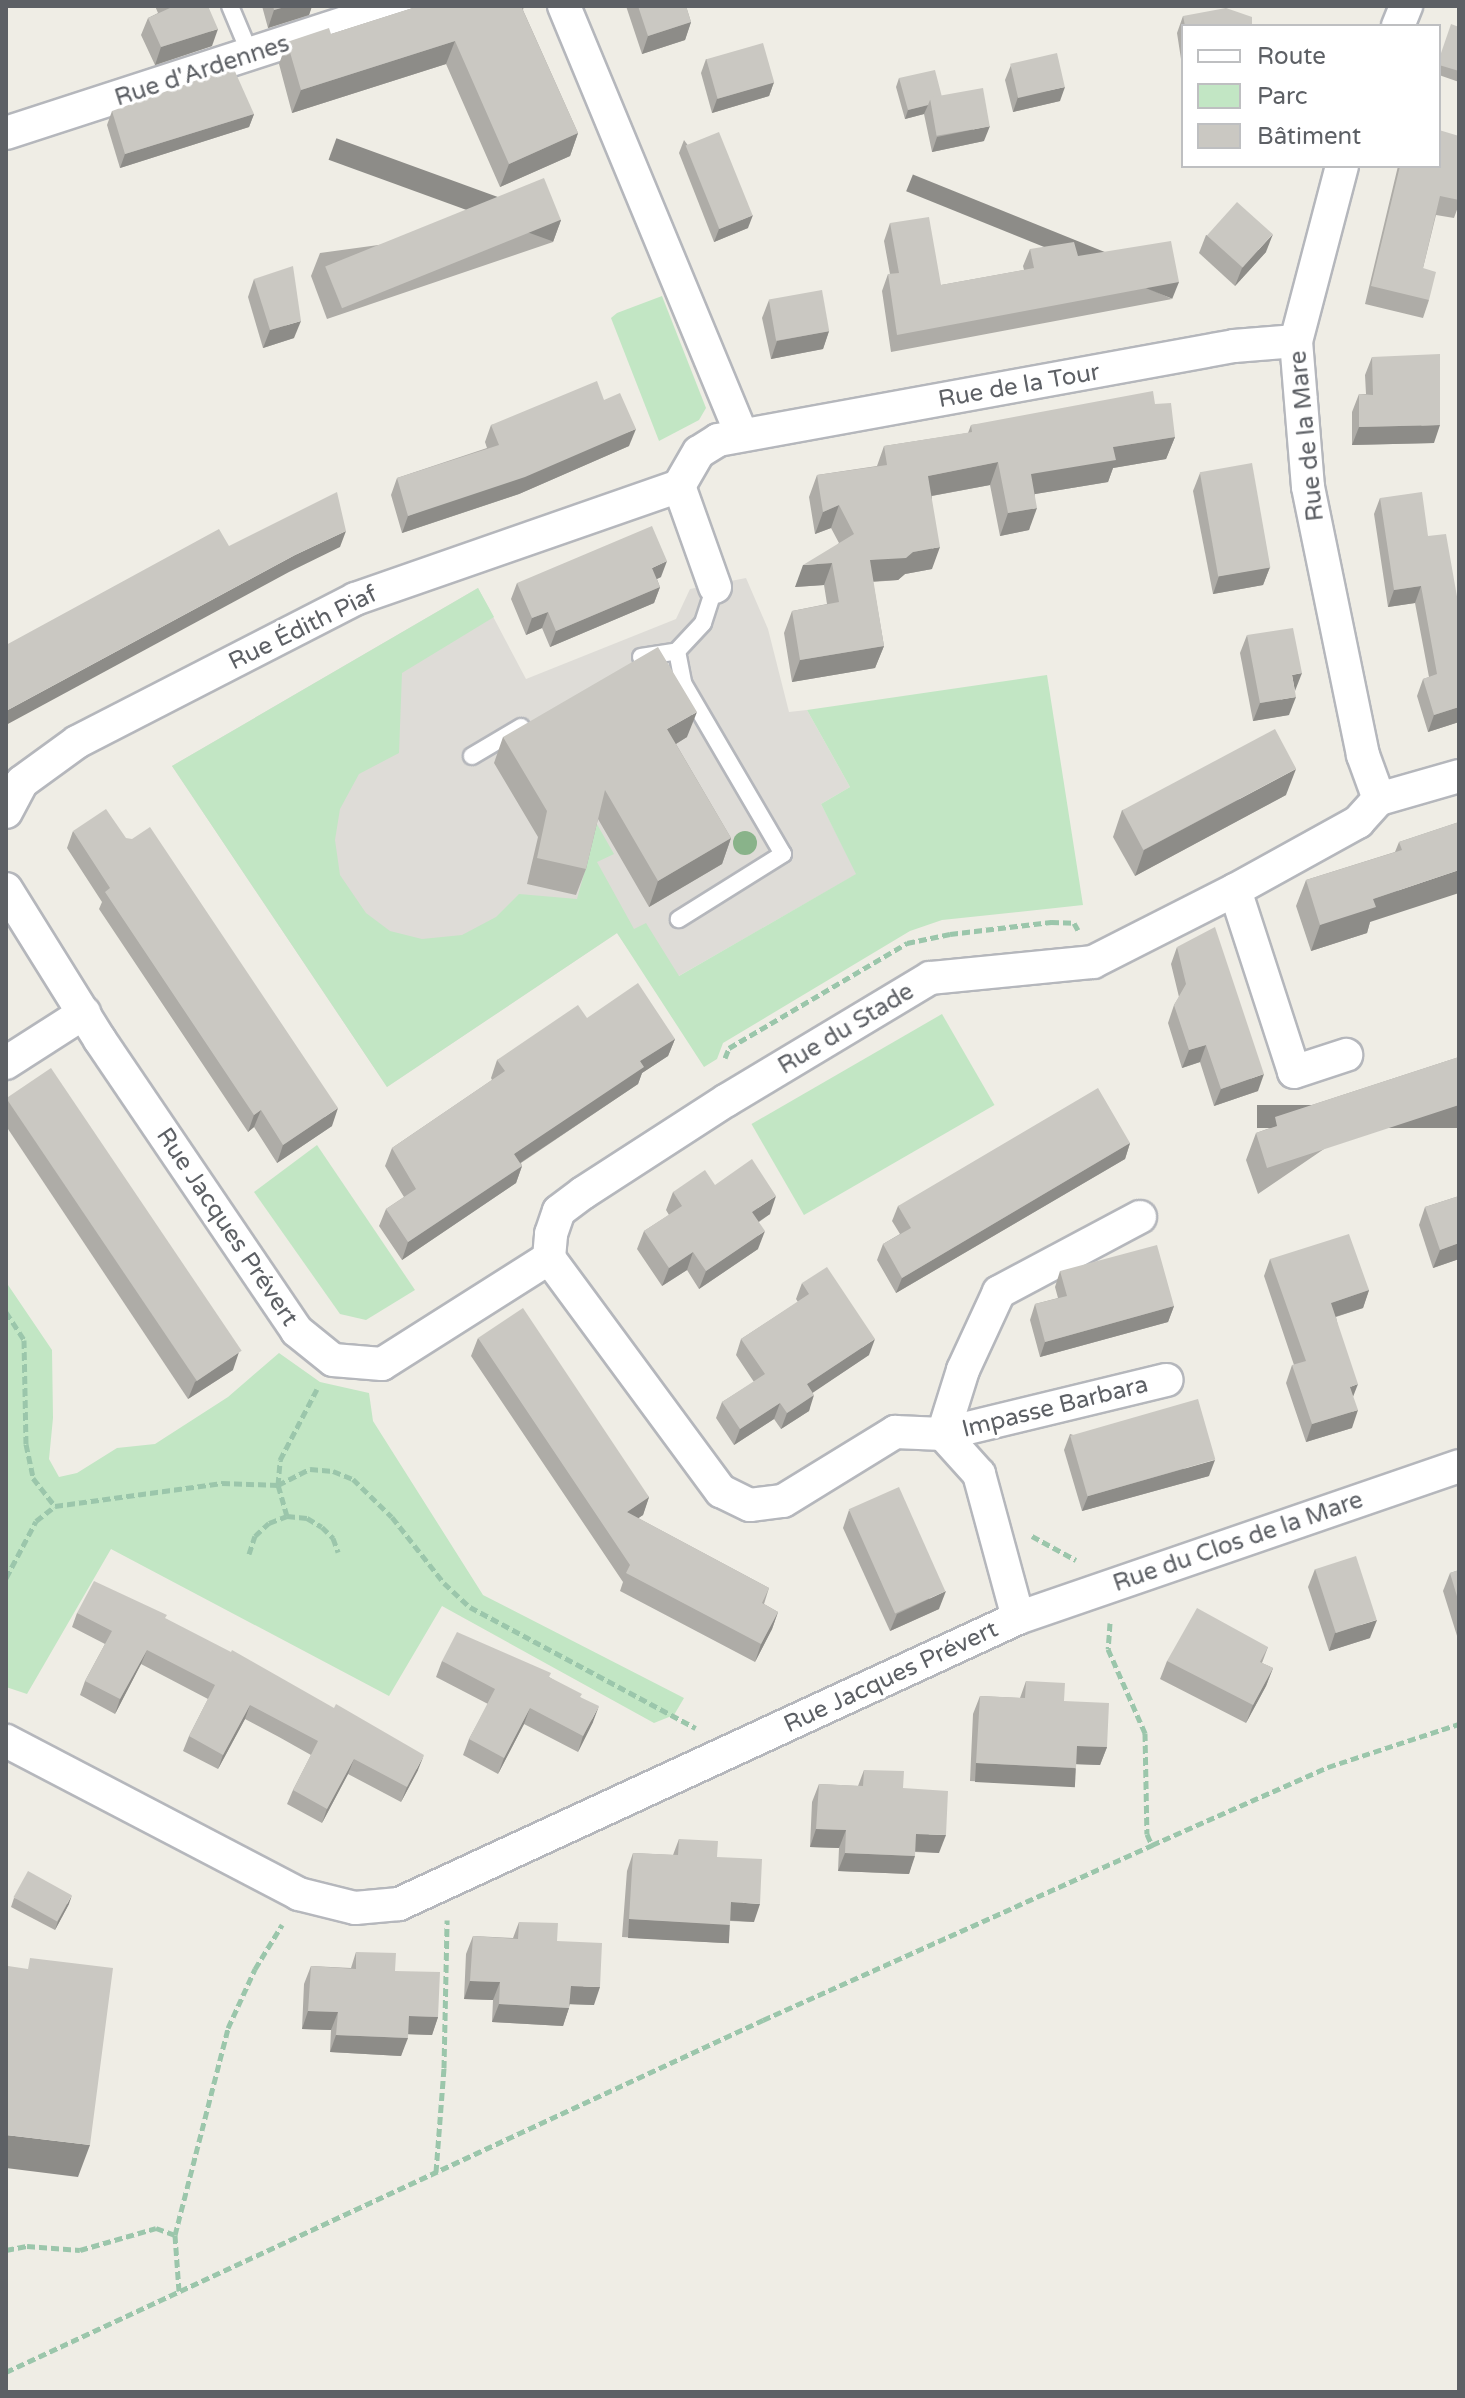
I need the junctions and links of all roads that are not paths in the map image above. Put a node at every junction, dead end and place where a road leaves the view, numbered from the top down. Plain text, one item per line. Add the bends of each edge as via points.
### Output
1 (230, 6) edge
2 (397, 6) edge
3 (564, 6) edge
4 (251, 56) junction
5 (6, 133) edge
6 (1341, 168) edge
7 (1296, 341) junction
8 (742, 435) junction
9 (679, 486) junction
10 (715, 587) joint
11 (677, 651) junction
12 (619, 670) edge
13 (538, 717) edge
14 (472, 756) dead end
15 (1459, 776) edge
16 (1379, 799) junction
17 (6, 812) edge
18 (6, 889) edge
19 (1235, 890) junction
20 (679, 919) dead end
21 (84, 1013) junction
22 (1346, 1055) dead end
23 (6, 1063) edge
24 (1140, 1217) dead end
25 (549, 1258) junction
26 (1167, 1380) dead end
27 (943, 1434) junction
28 (1459, 1466) edge
29 (1018, 1618) junction
30 (6, 1741) edge

1 - 4 lane
2 - 4 street, Rue d'Ardennes
3 - 8 street
4 - 5 street, Rue d'Ardennes
6 - 7 street, Rue de la Mare
7 - 8 street, Rue de la Tour via 1234,346
7 - 16 street, Rue de la Mare via 1308,487 1363,755
8 - 9 street, Rue de la Tour via 718,440 699,452
9 - 10 street
9 - 17 street, Rue Édith Piaf via 355,599 77,742 22,782
10 - 11 lane via 703,623
11 - 12 lane via 646,654
11 - 20 lane via 683,683 783,854
13 - 14 lane
15 - 16 street, Rue du Stade
16 - 19 street, Rue du Stade via 1358,822
18 - 21 street
19 - 22 street via 1294,1072
19 - 25 street, Rue du Stade via 1093,962 930,978 583,1193 559,1211
21 - 23 street
21 - 25 street, Rue Jacques Prévert via 297,1331 333,1360 382,1364
24 - 27 street via 999,1292 963,1370
25 - 27 street via 721,1491 750,1505 783,1501 895,1432
26 - 27 street, Impasse Barbara
27 - 29 street, Rue Jacques Prévert via 979,1474
28 - 29 street, Rue du Clos de la Mare
29 - 30 street, Rue Jacques Prévert via 399,1904 355,1908 299,1894

